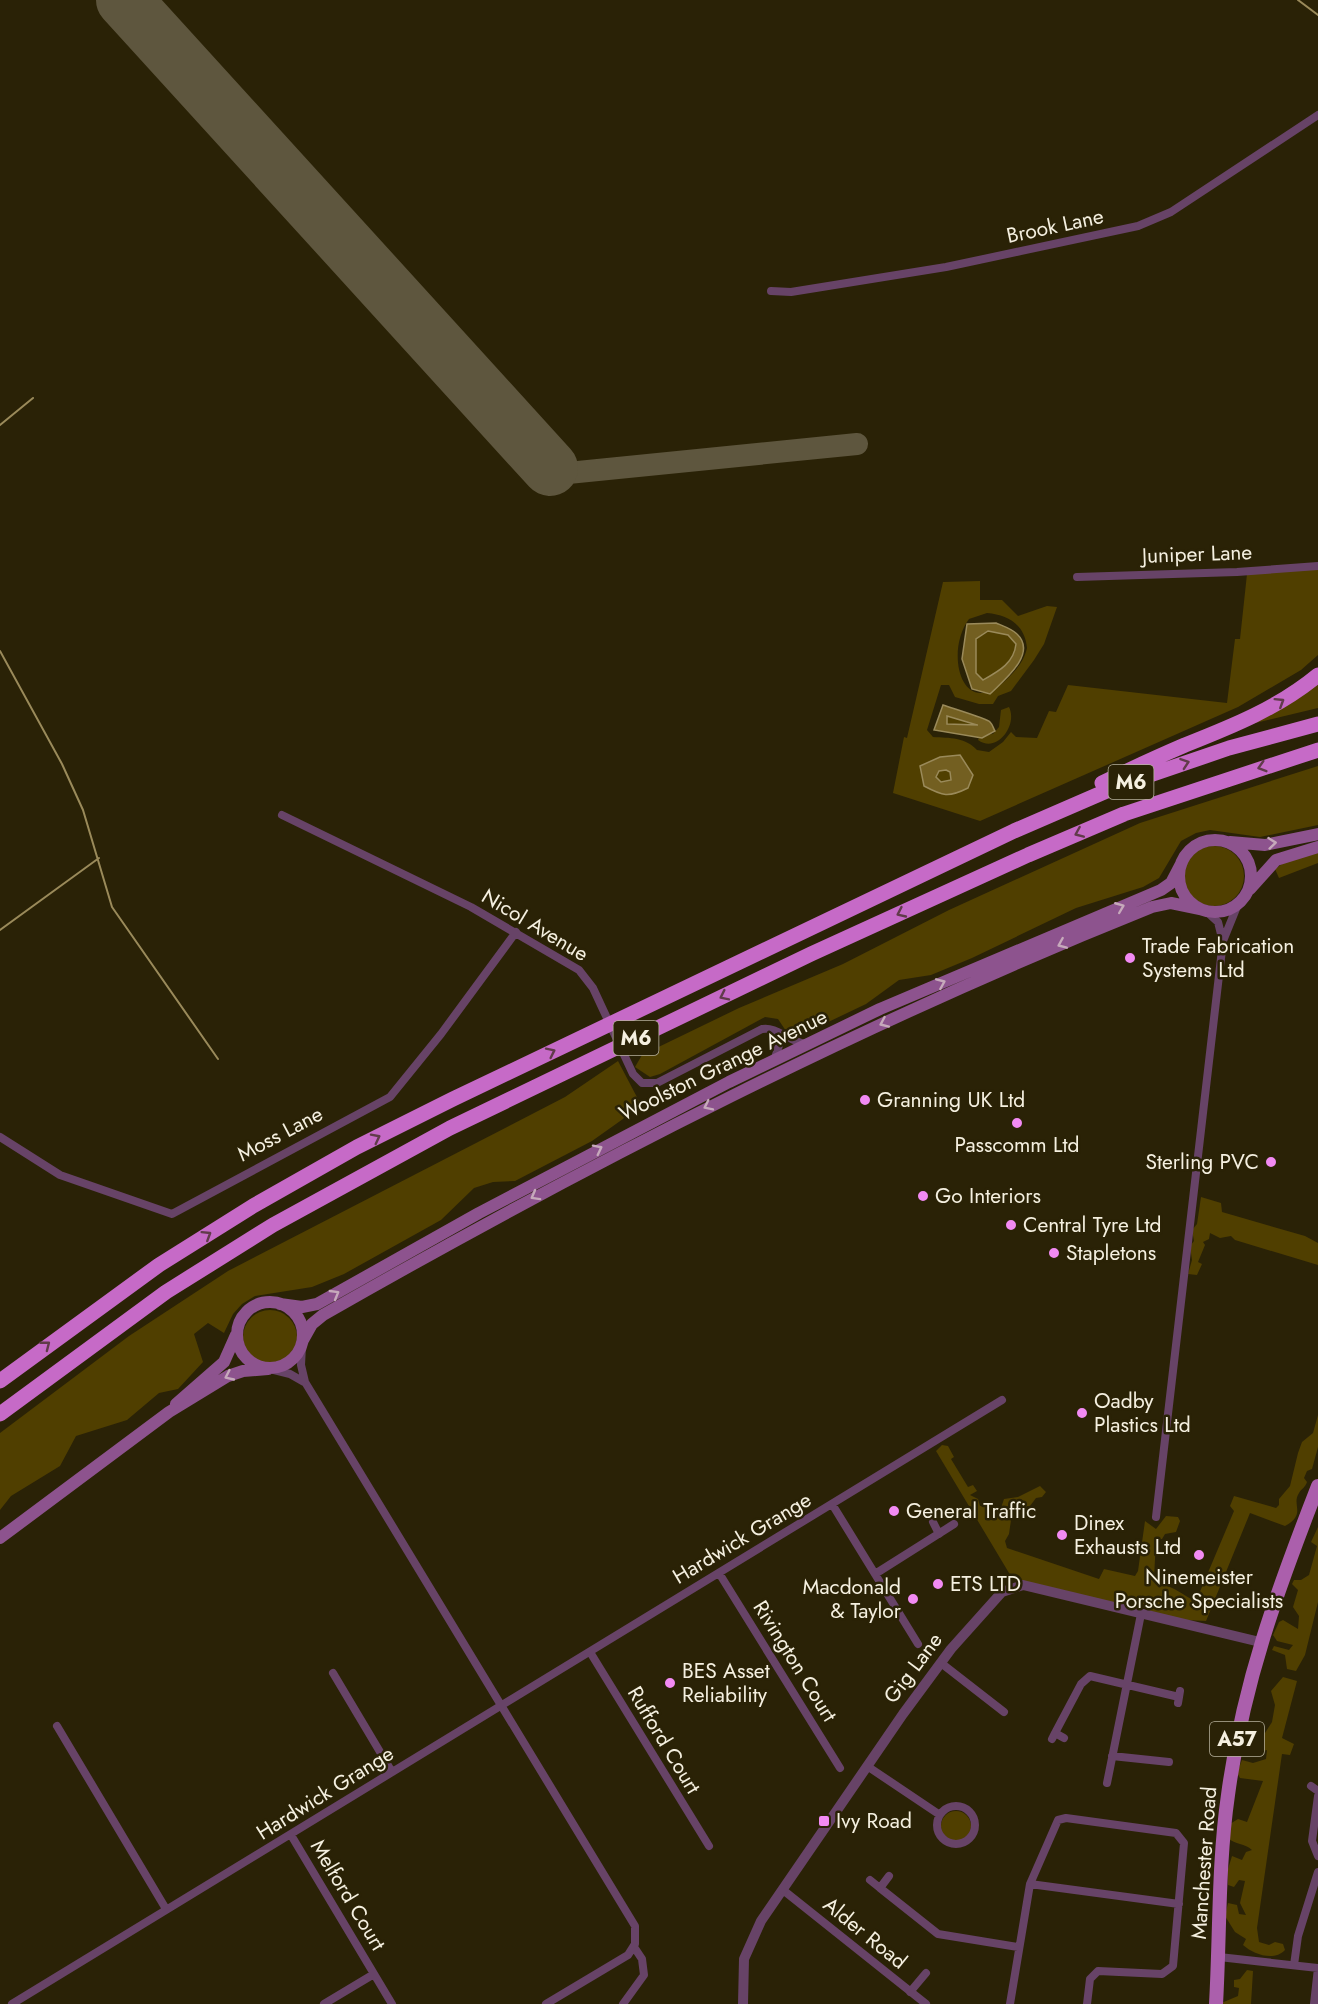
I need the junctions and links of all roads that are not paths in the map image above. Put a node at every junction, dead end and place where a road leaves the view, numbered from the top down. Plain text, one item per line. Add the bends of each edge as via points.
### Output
1 (1318, 115) edge
2 (771, 291) dead end
3 (1318, 566) edge
4 (1077, 577) dead end
5 (1318, 675) edge
6 (1318, 724) edge
7 (1318, 750) edge
8 (282, 815) dead end
9 (1014, 831) junction
10 (1318, 834) edge
11 (1226, 841) junction
12 (1318, 847) edge
13 (1182, 862) junction
14 (1241, 901) junction
15 (1203, 910) junction
16 (516, 932) junction
17 (1222, 941) junction
18 (782, 1036) junction
19 (808, 1044) junction
20 (774, 1061) junction
21 (0, 1137) edge
22 (280, 1304) junction
23 (238, 1330) junction
24 (302, 1343) junction
25 (269, 1369) junction
26 (0, 1381) edge
27 (305, 1382) junction
28 (1002, 1400) dead end
29 (169, 1412) junction
30 (0, 1414) edge
31 (1318, 1486) edge
32 (832, 1504) junction
33 (1156, 1516) dead end
34 (1312, 1516) edge
35 (933, 1522) dead end
36 (954, 1524) dead end
37 (939, 1534) junction
38 (0, 1538) edge
39 (719, 1573) junction
40 (875, 1574) junction
41 (1141, 1614) junction
42 (1260, 1642) junction
43 (918, 1644) dead end
44 (590, 1652) junction
45 (941, 1663) junction
46 (333, 1672) dead end
47 (1126, 1686) junction
48 (1179, 1697) dead end
49 (501, 1706) junction
50 (1004, 1712) dead end
51 (57, 1726) dead end
52 (1064, 1738) dead end
53 (1112, 1756) junction
54 (1169, 1762) dead end
55 (867, 1766) junction
56 (840, 1768) dead end
57 (392, 1772) junction
58 (1107, 1783) dead end
59 (1318, 1796) edge
60 (940, 1815) junction
61 (291, 1835) junction
62 (709, 1846) dead end
63 (1318, 1856) edge
64 (1318, 1872) edge
65 (889, 1876) dead end
66 (870, 1880) dead end
67 (1030, 1884) junction
68 (880, 1888) junction
69 (783, 1890) junction
70 (1179, 1904) junction
71 (166, 1909) junction
72 (634, 1947) junction
73 (1018, 1947) junction
74 (1219, 1957) junction
75 (1294, 1965) junction
76 (1318, 1968) edge
77 (926, 1973) dead end
78 (374, 1974) junction
79 (910, 1992) junction
80 (12, 2004) edge
81 (324, 2004) edge
82 (392, 2004) edge
83 (546, 2004) edge
84 (623, 2004) edge
85 (743, 2004) edge
86 (926, 2004) edge
87 (1010, 2004) edge
88 (1087, 2004) edge
89 (1216, 2004) edge
90 (1314, 2004) edge

1 - 2 street, Brook Lane via 1171,212 1138,226 946,267 791,292
3 - 4 street, Juniper Lane
9 -> 5 highway, M6 via 1069,798 1240,724 1278,704
9 -> 6 highway, M6 via 1118,786 1229,748
7 -> 30 highway, M6 via 1124,814 1028,855 811,954 450,1128 273,1225 166,1292
8 - 16 street, Nicol Avenue via 471,906
26 -> 9 highway, M6 via 159,1265 357,1147
11 -> 10 main road via 1265,844
11 - 13 main road via 1200,843
11 - 14 main road via 1236,846 1249,865 1249,888
12 - 14 main road via 1276,860
13 - 15 main road via 1179,873 1184,894
19 -> 13 main road, Woolston Grange Avenue via 1161,890 1171,883
14 - 15 main road via 1223,911
14 - 17 street
15 - 17 street via 1218,922
15 -> 24 main road, Woolston Grange Avenue via 1171,903 1152,907 802,1060 462,1236 323,1315 312,1324
16 - 18 street, Nicol Avenue via 579,970 631,1070 642,1083 657,1083 762,1029 772,1029
16 - 21 street, Moss Lane via 390,1097 172,1214 60,1175
17 - 33 street
18 - 19 street, Nicol Avenue
18 - 20 street
19 - 20 main road, Woolston Grange Avenue
22 -> 20 main road, Woolston Grange Avenue via 302,1307 324,1301 580,1158
22 - 23 main road via 256,1305 244,1316
22 - 24 main road via 296,1314 303,1330
23 - 25 main road via 242,1352 258,1366
23 - 29 main road via 224,1362
24 - 25 main road via 290,1362
24 - 27 street via 300,1358
25 - 27 street
25 -> 29 main road via 228,1376
27 - 49 street
28 - 32 street, Hardwick Grange
29 - 38 main road
31 - 34 main road, Manchester Road / A57
32 - 39 street, Hardwick Grange
32 - 40 street
34 - 42 main road, Manchester Road / A57
35 - 37 street
36 - 37 street
37 - 40 street
39 - 44 street, Hardwick Grange
39 - 56 street, Rivington Court
40 - 43 street
41 - 42 street, Gig Lane
41 - 45 street, Gig Lane via 1014,1586 992,1602
41 - 47 street
42 - 74 main road, Manchester Road / A57 via 1227,1797
44 - 49 street, Hardwick Grange
44 - 62 street, Rufford Court
45 - 50 street
45 - 55 street, Gig Lane
46 - 57 street
47 - 48 street
47 - 52 street via 1087,1678 1054,1736
47 - 53 street
49 - 57 street, Hardwick Grange
49 - 72 street via 628,1911 636,1930
51 - 71 street
53 - 54 street
53 - 58 street
55 - 60 street
55 - 69 street, Gig Lane
57 - 61 street, Hardwick Grange
59 - 63 street via 1312,1841
60 - 60 street via 955,1806 967,1810 974,1819 971,1837 954,1844 943,1839 937,1828
61 - 71 street, Hardwick Grange
61 - 78 street, Melford Court
64 - 75 street via 1298,1936
65 - 68 street
66 - 68 street
67 - 70 street
67 - 70 street via 1061,1818 1169,1831 1180,1835 1184,1843
67 - 73 street
68 - 73 street via 938,1934
69 - 79 street, Alder Road
69 - 85 street, Gig Lane via 747,1948
70 - 88 street via 1176,1956 1170,1970 1158,1975 1098,1971 1090,1980
71 - 80 street, Hardwick Grange
72 - 83 street via 624,1958
72 - 84 street via 644,1975
73 - 87 street
74 - 75 street
74 - 89 main road, Manchester Road / A57
75 - 76 street
76 - 90 street
77 - 79 street
78 - 81 street, Melford Court
78 - 82 street, Melford Court
79 - 86 street, Alder Road

